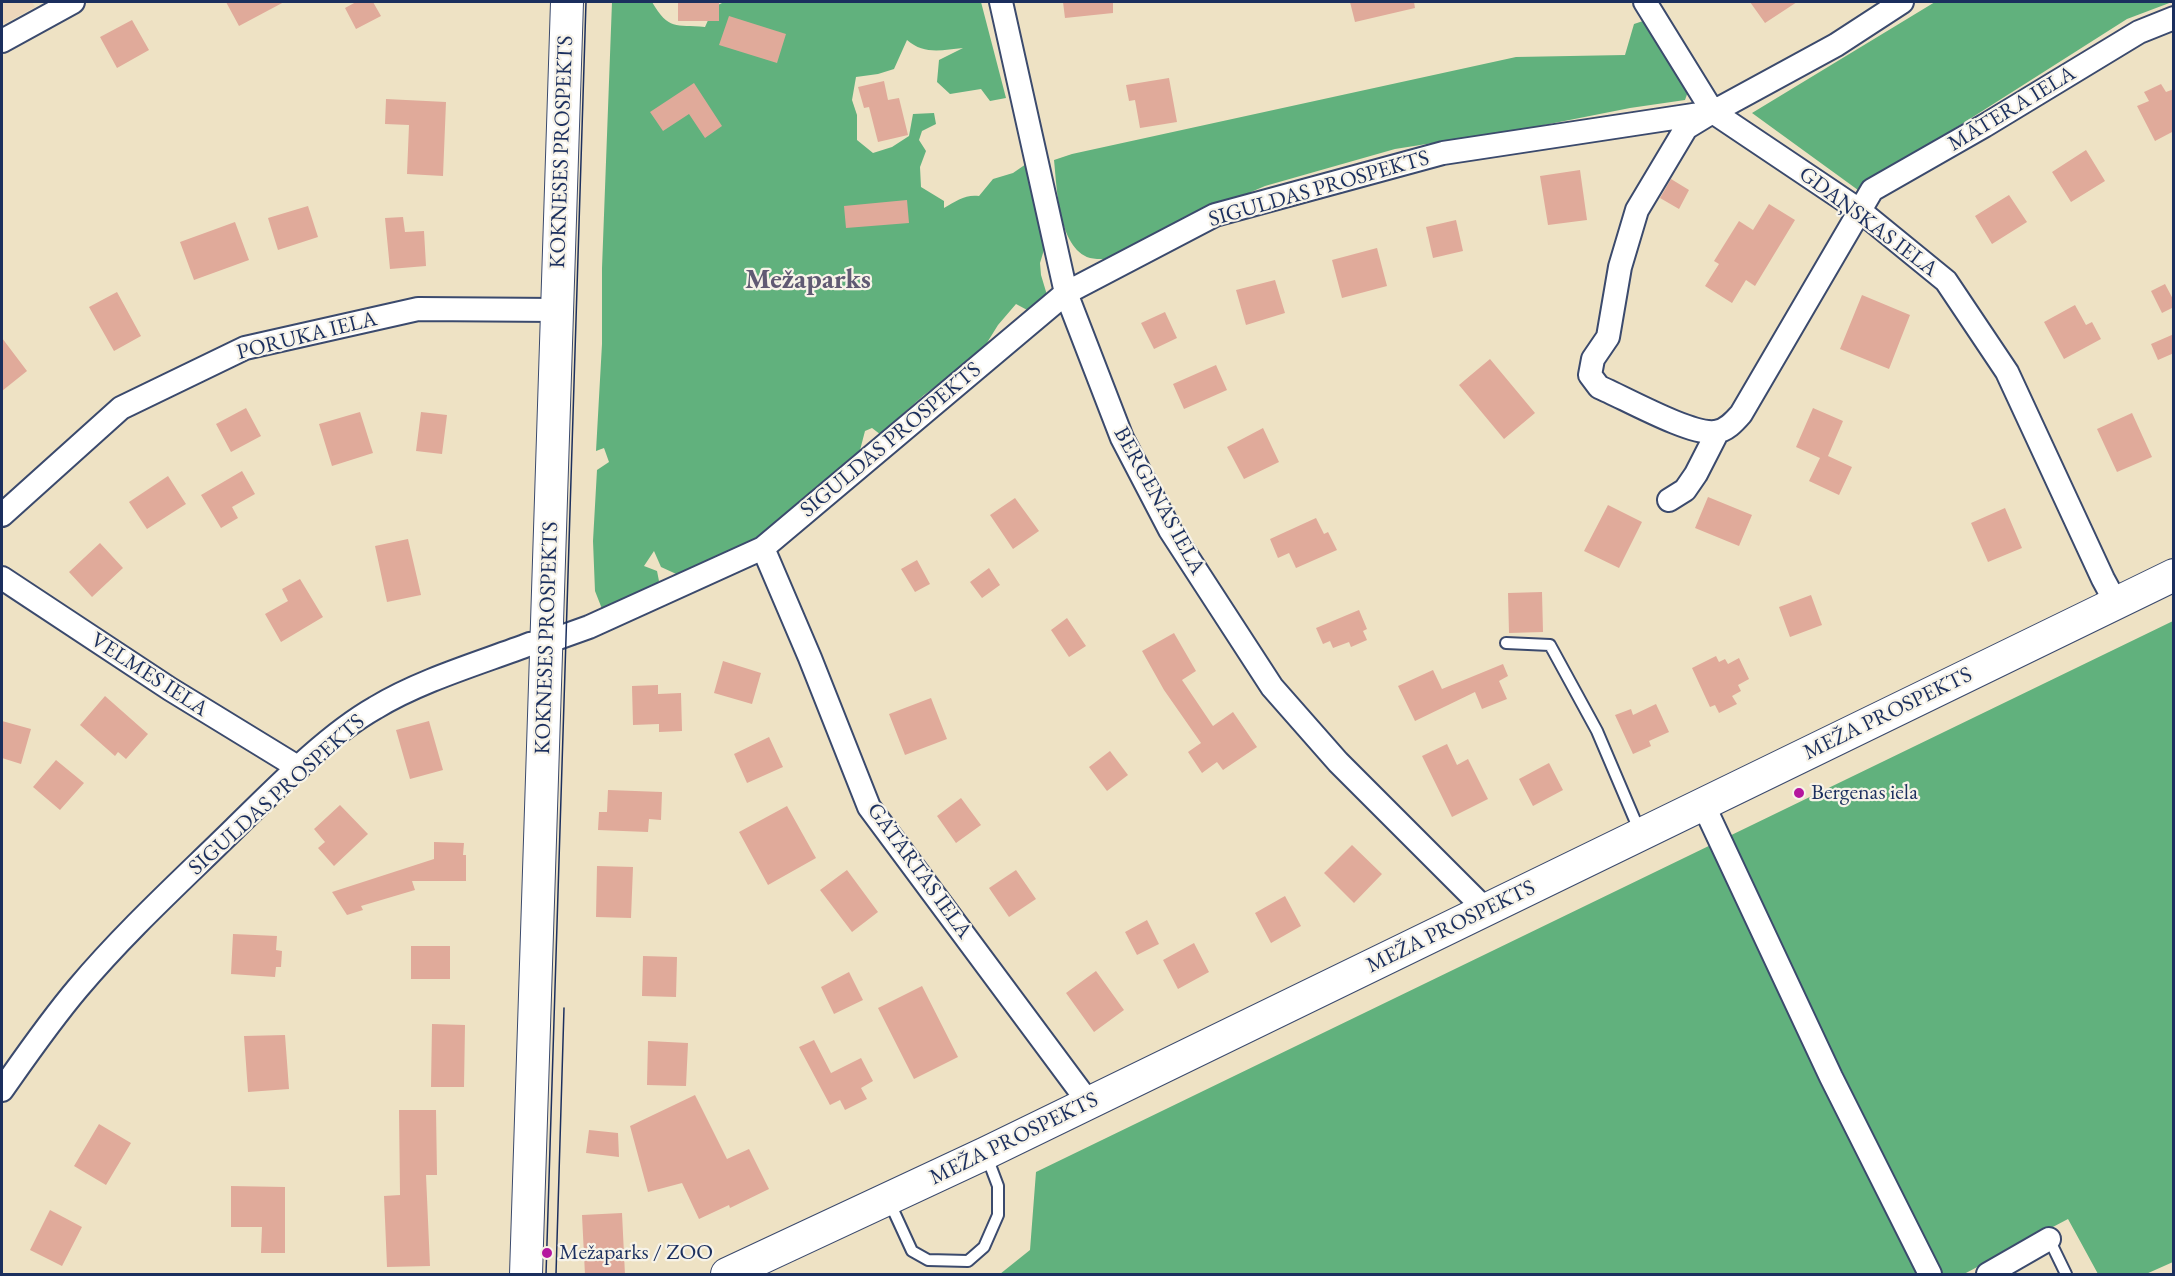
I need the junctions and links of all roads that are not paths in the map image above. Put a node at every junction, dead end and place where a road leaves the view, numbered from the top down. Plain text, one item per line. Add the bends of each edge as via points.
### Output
1 (73, 2) edge
2 (567, 2) edge
3 (1001, 2) edge
4 (1645, 2) edge
5 (1902, 2) edge
6 (2174, 18) edge
7 (2, 41) edge
8 (1713, 112) junction
9 (1859, 210) junction
10 (1066, 293) junction
11 (557, 310) junction
12 (1717, 433) junction
13 (1669, 500) dead end
14 (2, 515) edge
15 (763, 548) junction
16 (2174, 575) edge
17 (2, 578) edge
18 (2116, 603) junction
19 (548, 642) junction
20 (1506, 643) dead end
21 (299, 768) junction
22 (1702, 804) junction
23 (1641, 834) junction
24 (1486, 910) junction
25 (2, 1090) edge
26 (1089, 1103) junction
27 (986, 1153) junction
28 (888, 1200) junction
29 (2049, 1239) joint
30 (526, 1275) edge
31 (727, 1275) edge
32 (1930, 1275) edge
33 (1988, 1275) edge
34 (2066, 1275) edge

1 - 7 street
2 - 11 street, KOKNESES PROSPEKTS
3 - 10 street, BERGENAS IELA
4 - 8 street, GDAŅSKAS IELA
5 - 8 street, SIGULDAS PROSPEKTS via 1836,45
6 - 9 street, MĀTERA IELA via 2139,32 1872,190
8 - 9 street, GDAŅSKAS IELA
8 - 10 street, SIGULDAS PROSPEKTS via 1443,153 1215,215
8 - 12 street via 1686,128 1637,210 1620,267 1608,337 1593,359 1590,375 1599,387 1696,431
9 - 12 street, MĀTERA IELA via 1741,414
9 - 18 street, GDAŅSKAS IELA via 1946,281 2007,372
10 - 15 street, SIGULDAS PROSPEKTS
10 - 24 street, BERGENAS IELA via 1122,438 1170,530 1272,687 1338,762
11 - 14 street, PORUKA IELA via 418,309 245,348 121,408
11 - 19 street, KOKNESES PROSPEKTS
12 - 13 street via 1685,490
15 - 19 street, SIGULDAS PROSPEKTS
15 - 26 street, GATARTAS IELA via 869,807
16 - 18 street, MEŽA PROSPEKTS
17 - 21 street, VELMES IELA via 160,683
18 - 22 street, MEŽA PROSPEKTS
19 - 21 street, SIGULDAS PROSPEKTS via 530,644 399,695 340,731
19 - 30 street, KOKNESES PROSPEKTS
20 - 23 lane via 1550,645 1597,731
21 - 25 street, SIGULDAS PROSPEKTS via 155,906 79,987
22 - 23 street, MEŽA PROSPEKTS
22 - 32 street
23 - 24 street, MEŽA PROSPEKTS
24 - 26 street, MEŽA PROSPEKTS
26 - 27 street, MEŽA PROSPEKTS
27 - 28 street, MEŽA PROSPEKTS
27 - 28 lane via 998,1186 998,1215 984,1247 968,1261 928,1260 912,1251
28 - 31 street, MEŽA PROSPEKTS
29 - 33 street
29 - 34 lane

